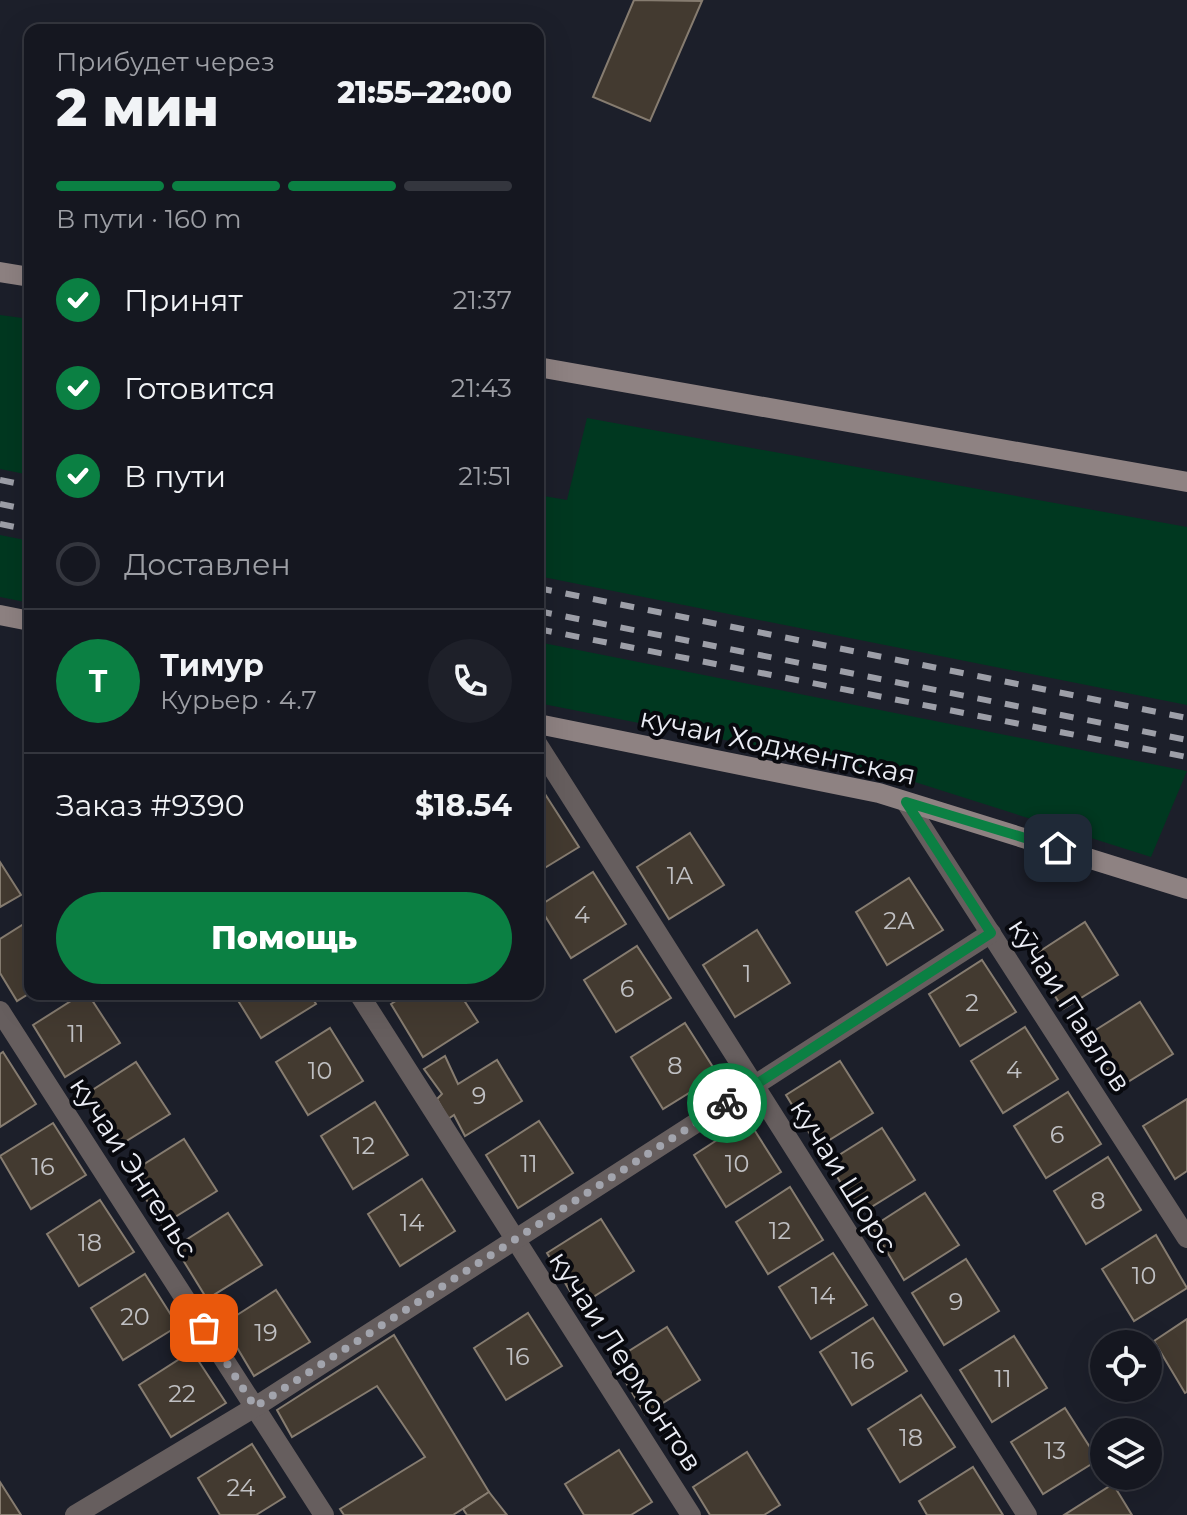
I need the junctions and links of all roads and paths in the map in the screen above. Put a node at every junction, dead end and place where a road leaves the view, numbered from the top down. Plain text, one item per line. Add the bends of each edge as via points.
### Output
1 (0, 272) edge
2 (24, 276) edge
3 (544, 368) edge
4 (1187, 482) edge
5 (0, 615) edge
6 (24, 620) edge
7 (544, 725) edge
8 (544, 754) edge
9 (906, 802) junction
10 (1187, 889) edge
11 (991, 933) junction
12 (363, 1000) edge
13 (0, 1011) edge
14 (754, 1086) junction
15 (514, 1238) junction
16 (1187, 1238) edge
17 (255, 1407) junction
18 (75, 1515) edge
19 (324, 1515) edge
20 (691, 1515) edge
21 (1027, 1515) edge

1 - 2 main road
3 - 4 main road
5 - 6 main road
7 - 9 main road, кучаи Ходжентская
8 - 14 street, кучаи Шорс
9 - 10 main road, кучаи Ходжентская
9 - 11 street, кӯчаи Павлов
11 - 14 street
11 - 16 street, кӯчаи Павлов
12 - 15 street, кучаи Лермонтов
13 - 17 street, кучаи Энгельс
14 - 15 street
14 - 21 street, кучаи Шорс
15 - 17 street
15 - 20 street, кучаи Лермонтов
17 - 18 street
17 - 19 street, кучаи Энгельс

